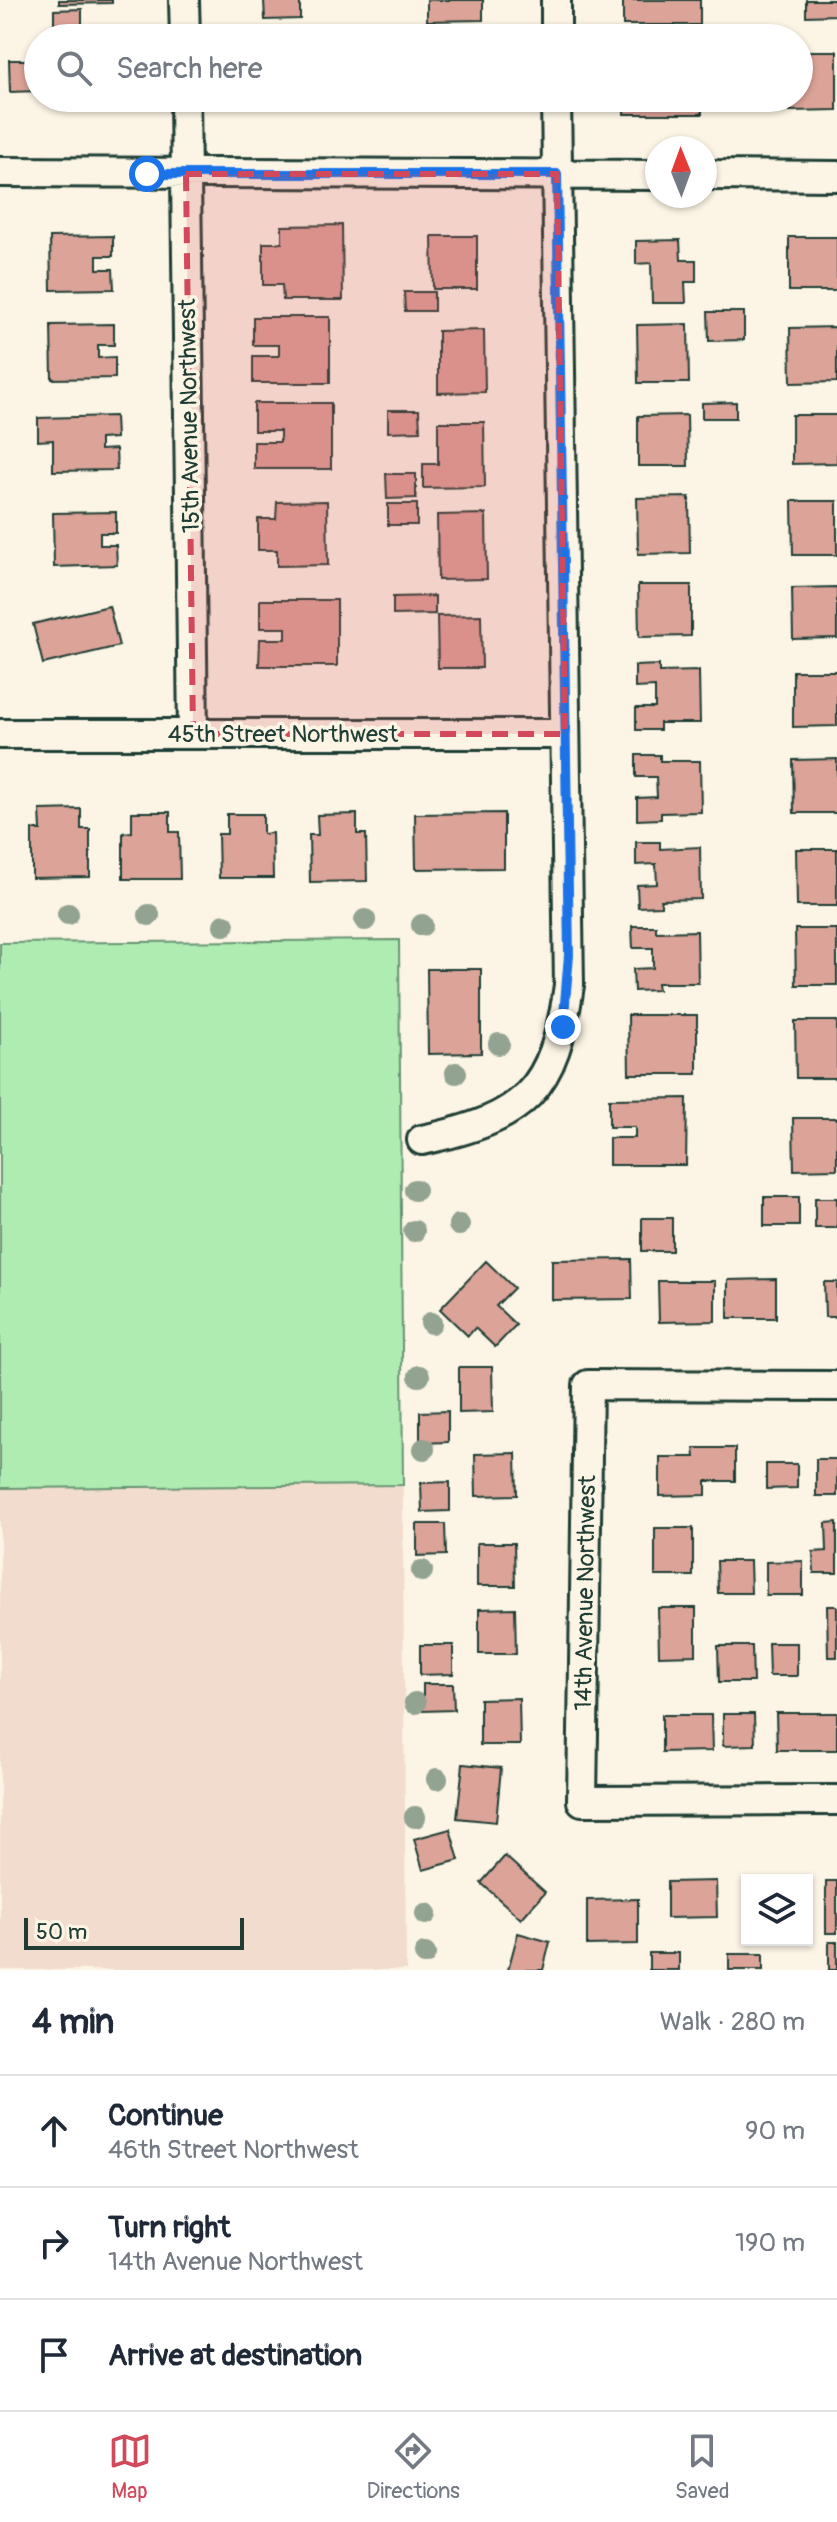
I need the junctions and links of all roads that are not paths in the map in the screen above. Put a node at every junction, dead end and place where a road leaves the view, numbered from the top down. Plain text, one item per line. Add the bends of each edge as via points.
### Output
1 (184, 0) edge
2 (556, 0) edge
3 (185, 24) edge
4 (556, 24) edge
5 (185, 112) edge
6 (556, 112) edge
7 (0, 172) edge
8 (186, 174) junction
9 (557, 174) junction
10 (645, 175) edge
11 (717, 175) edge
12 (837, 176) edge
13 (0, 734) edge
14 (193, 734) junction
15 (565, 734) junction
16 (422, 1140) dead end
17 (837, 1386) edge
18 (837, 1800) edge

1 - 3 street
2 - 4 street
5 - 8 street, 15th Avenue Northwest
6 - 9 street
7 - 8 street
8 - 9 street
8 - 14 street, 15th Avenue Northwest
9 - 10 street
9 - 15 street
11 - 12 street
13 - 14 street, 45th Street Northwest
14 - 15 street, 45th Street Northwest
15 - 16 street via 569,985 550,1067 532,1092 500,1117 474,1129
17 - 18 street, 14th Avenue Northwest via 588,1385 582,1801

